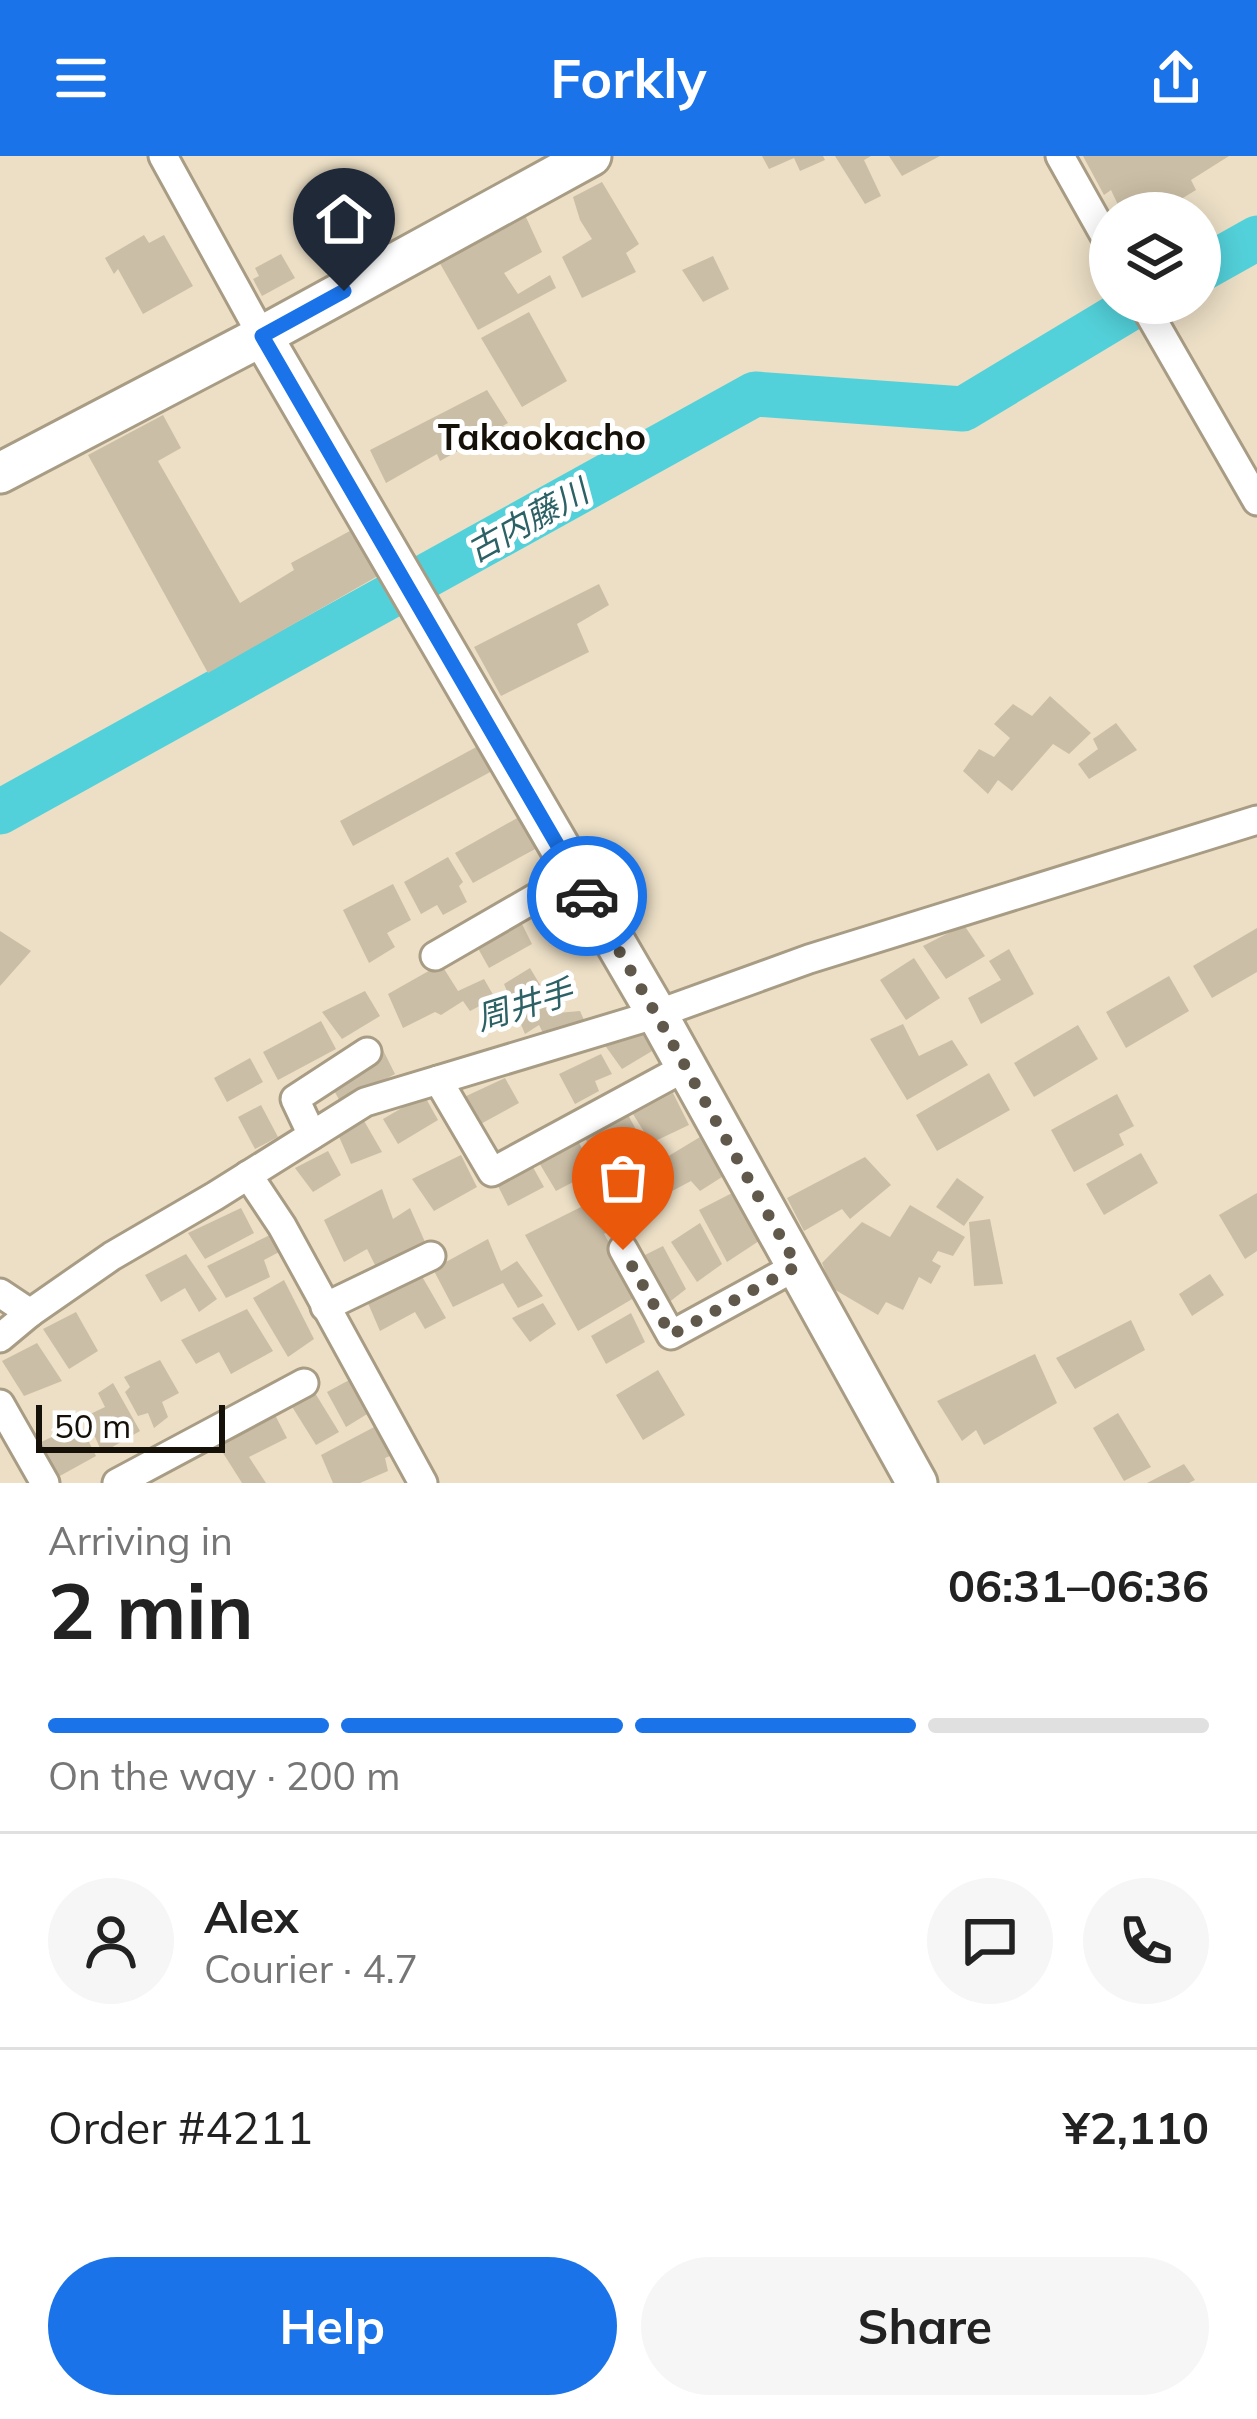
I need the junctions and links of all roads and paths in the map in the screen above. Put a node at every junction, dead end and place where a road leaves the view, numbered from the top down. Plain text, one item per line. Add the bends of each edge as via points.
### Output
1 (163, 156) edge
2 (591, 156) edge
3 (1060, 156) edge
4 (1089, 208) edge
5 (1154, 324) edge
6 (262, 336) junction
7 (0, 473) edge
8 (1257, 501) edge
9 (1257, 820) edge
10 (575, 875) junction
11 (436, 956) dead end
12 (656, 1014) junction
13 (367, 1052) dead end
14 (686, 1066) junction
15 (438, 1080) junction
16 (312, 1135) junction
17 (248, 1175) junction
18 (623, 1250) dead end
19 (431, 1256) dead end
20 (797, 1266) junction
21 (0, 1293) edge
22 (325, 1307) junction
23 (30, 1313) junction
24 (0, 1338) edge
25 (304, 1383) dead end
26 (0, 1404) edge
27 (45, 1483) edge
28 (117, 1483) edge
29 (423, 1483) edge
30 (917, 1483) edge

1 - 6 street
2 - 6 street
3 - 4 street
5 - 8 street
6 - 7 street
6 - 10 street
9 - 12 street
10 - 11 street
10 - 12 street
12 - 14 street
12 - 15 street
13 - 16 street via 295,1099
14 - 15 street via 492,1172
14 - 20 street
15 - 16 street via 365,1102
16 - 17 street
17 - 22 street
17 - 23 street
18 - 20 street via 671,1335
19 - 22 street
20 - 30 street
21 - 23 street
22 - 29 street
23 - 24 street
25 - 28 street
26 - 27 street

